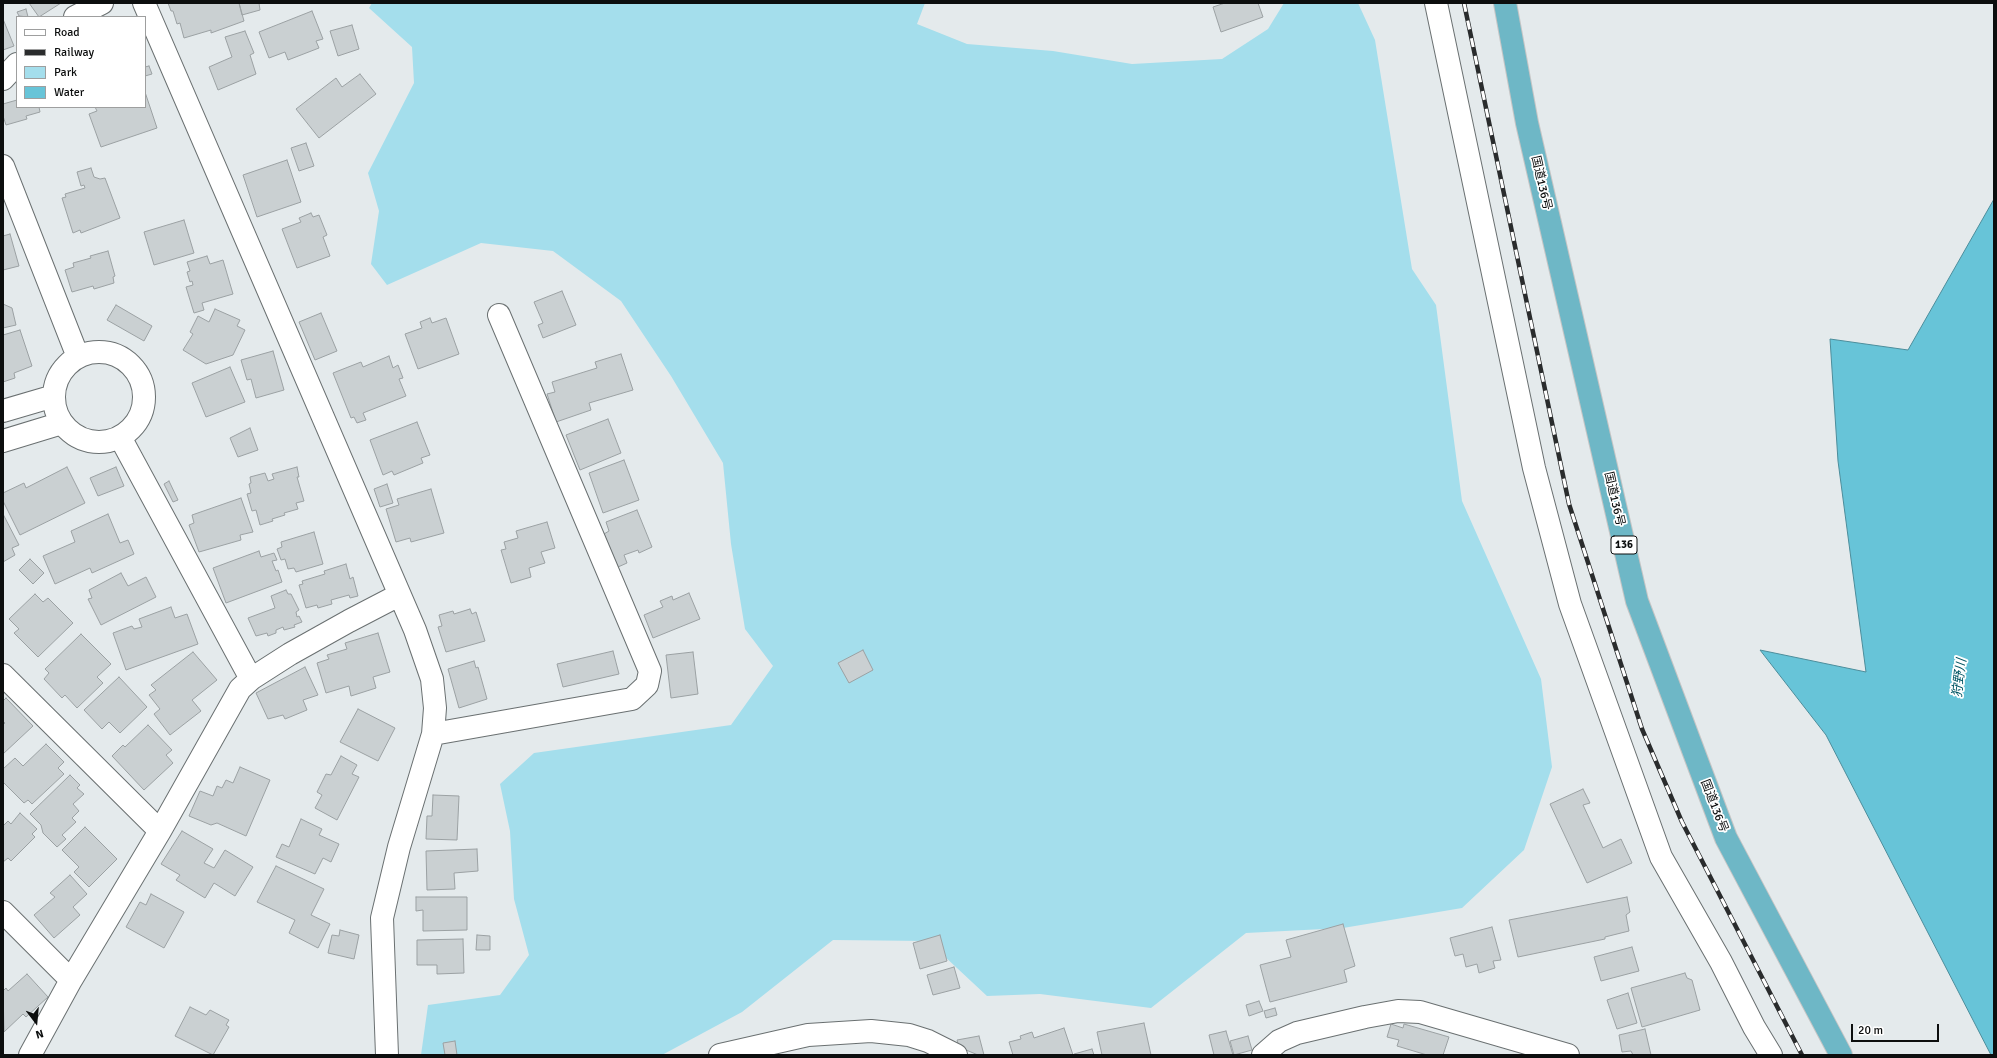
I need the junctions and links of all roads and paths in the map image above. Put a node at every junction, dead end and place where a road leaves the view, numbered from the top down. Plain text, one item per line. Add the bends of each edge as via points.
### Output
1 (102, 3) edge
2 (144, 3) edge
3 (1436, 3) edge
4 (1505, 3) edge
5 (77, 16) edge
6 (16, 65) edge
7 (3, 79) edge
8 (3, 166) edge
9 (499, 315) dead end
10 (78, 357) junction
11 (54, 396) junction
12 (3, 411) edge
13 (62, 423) junction
14 (120, 437) junction
15 (3, 441) edge
16 (400, 595) junction
17 (3, 675) edge
18 (251, 679) junction
19 (433, 734) junction
20 (160, 831) junction
21 (3, 912) edge
22 (71, 980) junction
23 (30, 1055) edge
24 (387, 1055) edge
25 (720, 1055) edge
26 (956, 1055) edge
27 (1263, 1055) edge
28 (1568, 1055) edge
29 (1772, 1055) edge
30 (1841, 1055) edge

1 - 5 street
2 - 16 street
3 - 29 street via 1534,468 1570,604 1661,857 1721,962 1754,1027
4 - 30 highway, 国道136号 / 136 via 1527,123 1637,601 1726,838
6 - 7 street
8 - 10 street
9 - 19 street via 650,672 647,685 632,699
10 - 11 street via 59,378
10 - 14 street via 106,353 118,356 129,363 138,375 144,389 143,408 135,425
11 - 12 street
11 - 13 street
13 - 14 street via 68,431 84,440 102,442
13 - 15 street
14 - 18 street
16 - 18 street via 290,654
16 - 19 street via 432,679 435,708
17 - 20 street
18 - 20 street via 240,689
19 - 24 street via 399,847 382,918
20 - 22 street
21 - 22 street
22 - 23 street
25 - 26 street via 808,1035 871,1031 909,1035
27 - 28 street via 1279,1041 1298,1033 1365,1016 1398,1011 1420,1012

